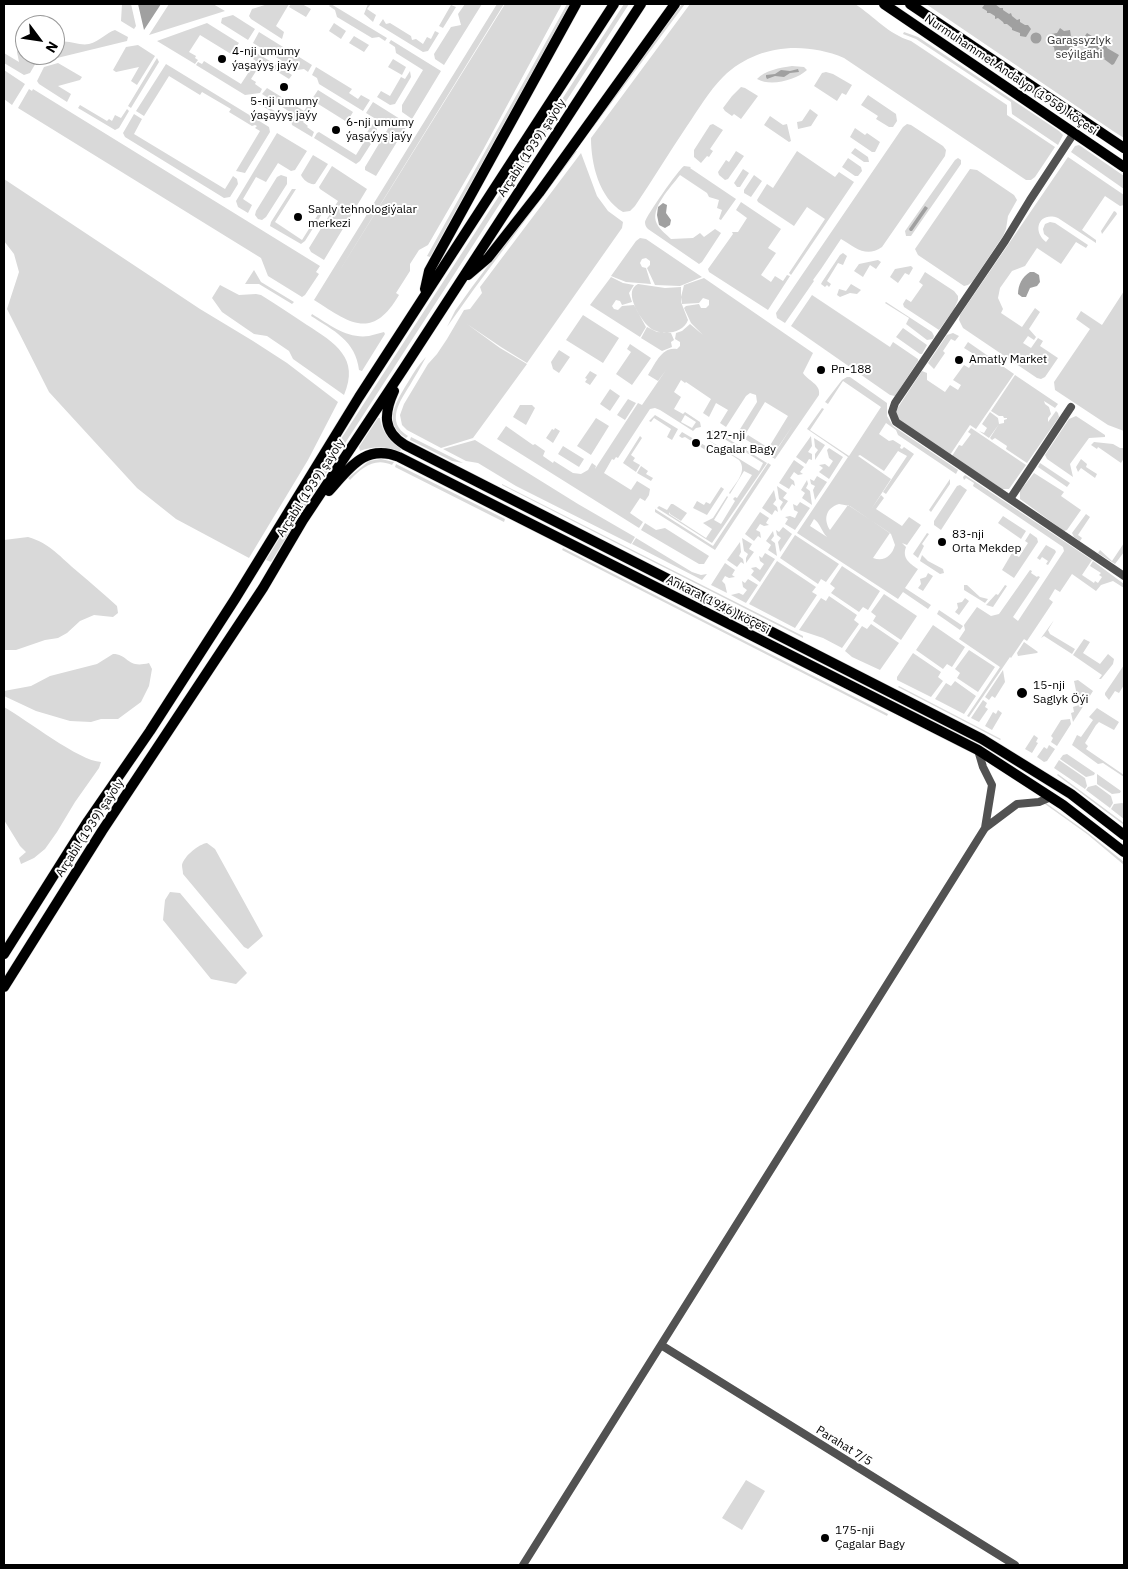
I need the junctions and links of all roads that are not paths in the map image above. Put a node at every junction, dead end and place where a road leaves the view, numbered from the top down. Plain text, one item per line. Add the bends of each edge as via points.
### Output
1 (576, 4) edge
2 (614, 4) edge
3 (640, 4) edge
4 (675, 4) edge
5 (884, 4) edge
6 (910, 4) edge
7 (1074, 133) junction
8 (1124, 148) edge
9 (1124, 167) edge
10 (459, 282) junction
11 (422, 298) junction
12 (404, 368) junction
13 (1072, 407) dead end
14 (1010, 498) junction
15 (303, 520) junction
16 (1124, 576) edge
17 (150, 731) junction
18 (163, 740) junction
19 (978, 750) junction
20 (123, 769) junction
21 (137, 779) junction
22 (1051, 797) junction
23 (985, 828) junction
24 (1124, 834) edge
25 (1124, 852) edge
26 (4, 954) edge
27 (4, 987) edge
28 (661, 1345) junction
29 (523, 1565) edge
30 (1015, 1565) edge

1 - 11 main road via 429,271
2 - 11 main road, Arçabil (1939) şaýoly
3 - 10 main road, Arçabil (1939) şaýoly
4 - 10 main road via 494,251
5 - 7 main road, Nurmuhammet Andalyp (1958) köçesi
6 - 8 main road, Nurmuhammet Andalyp (1958) köçesi
7 - 9 main road, Nurmuhammet Andalyp (1958) köçesi
7 - 14 street via 892,408 896,422
10 - 12 main road, Arçabil (1939) şaýoly
11 - 17 main road, Arçabil (1939) şaýoly via 236,599
12 - 15 main road, Arçabil (1939) şaýoly
12 - 24 main road, Ankara (1946) köçesi via 387,411 389,428 400,442 982,739 1071,794
13 - 14 street
14 - 16 street
15 - 18 main road, Arçabil (1939) şaýoly via 263,588
15 - 19 main road, Ankara (1946) köçesi via 358,460 376,453 393,455
17 - 18 main road
17 - 20 main road, Arçabil (1939) şaýoly
18 - 21 main road, Arçabil (1939) şaýoly
19 - 22 main road, Ankara (1946) köçesi
19 - 23 street via 992,785
20 - 21 main road
20 - 26 main road, Arçabil (1939) şaýoly
21 - 27 main road, Arçabil (1939) şaýoly
22 - 23 street via 1017,804
22 - 25 main road, Ankara (1946) köçesi
23 - 28 street
28 - 29 street
28 - 30 street, Parahat 7/5

